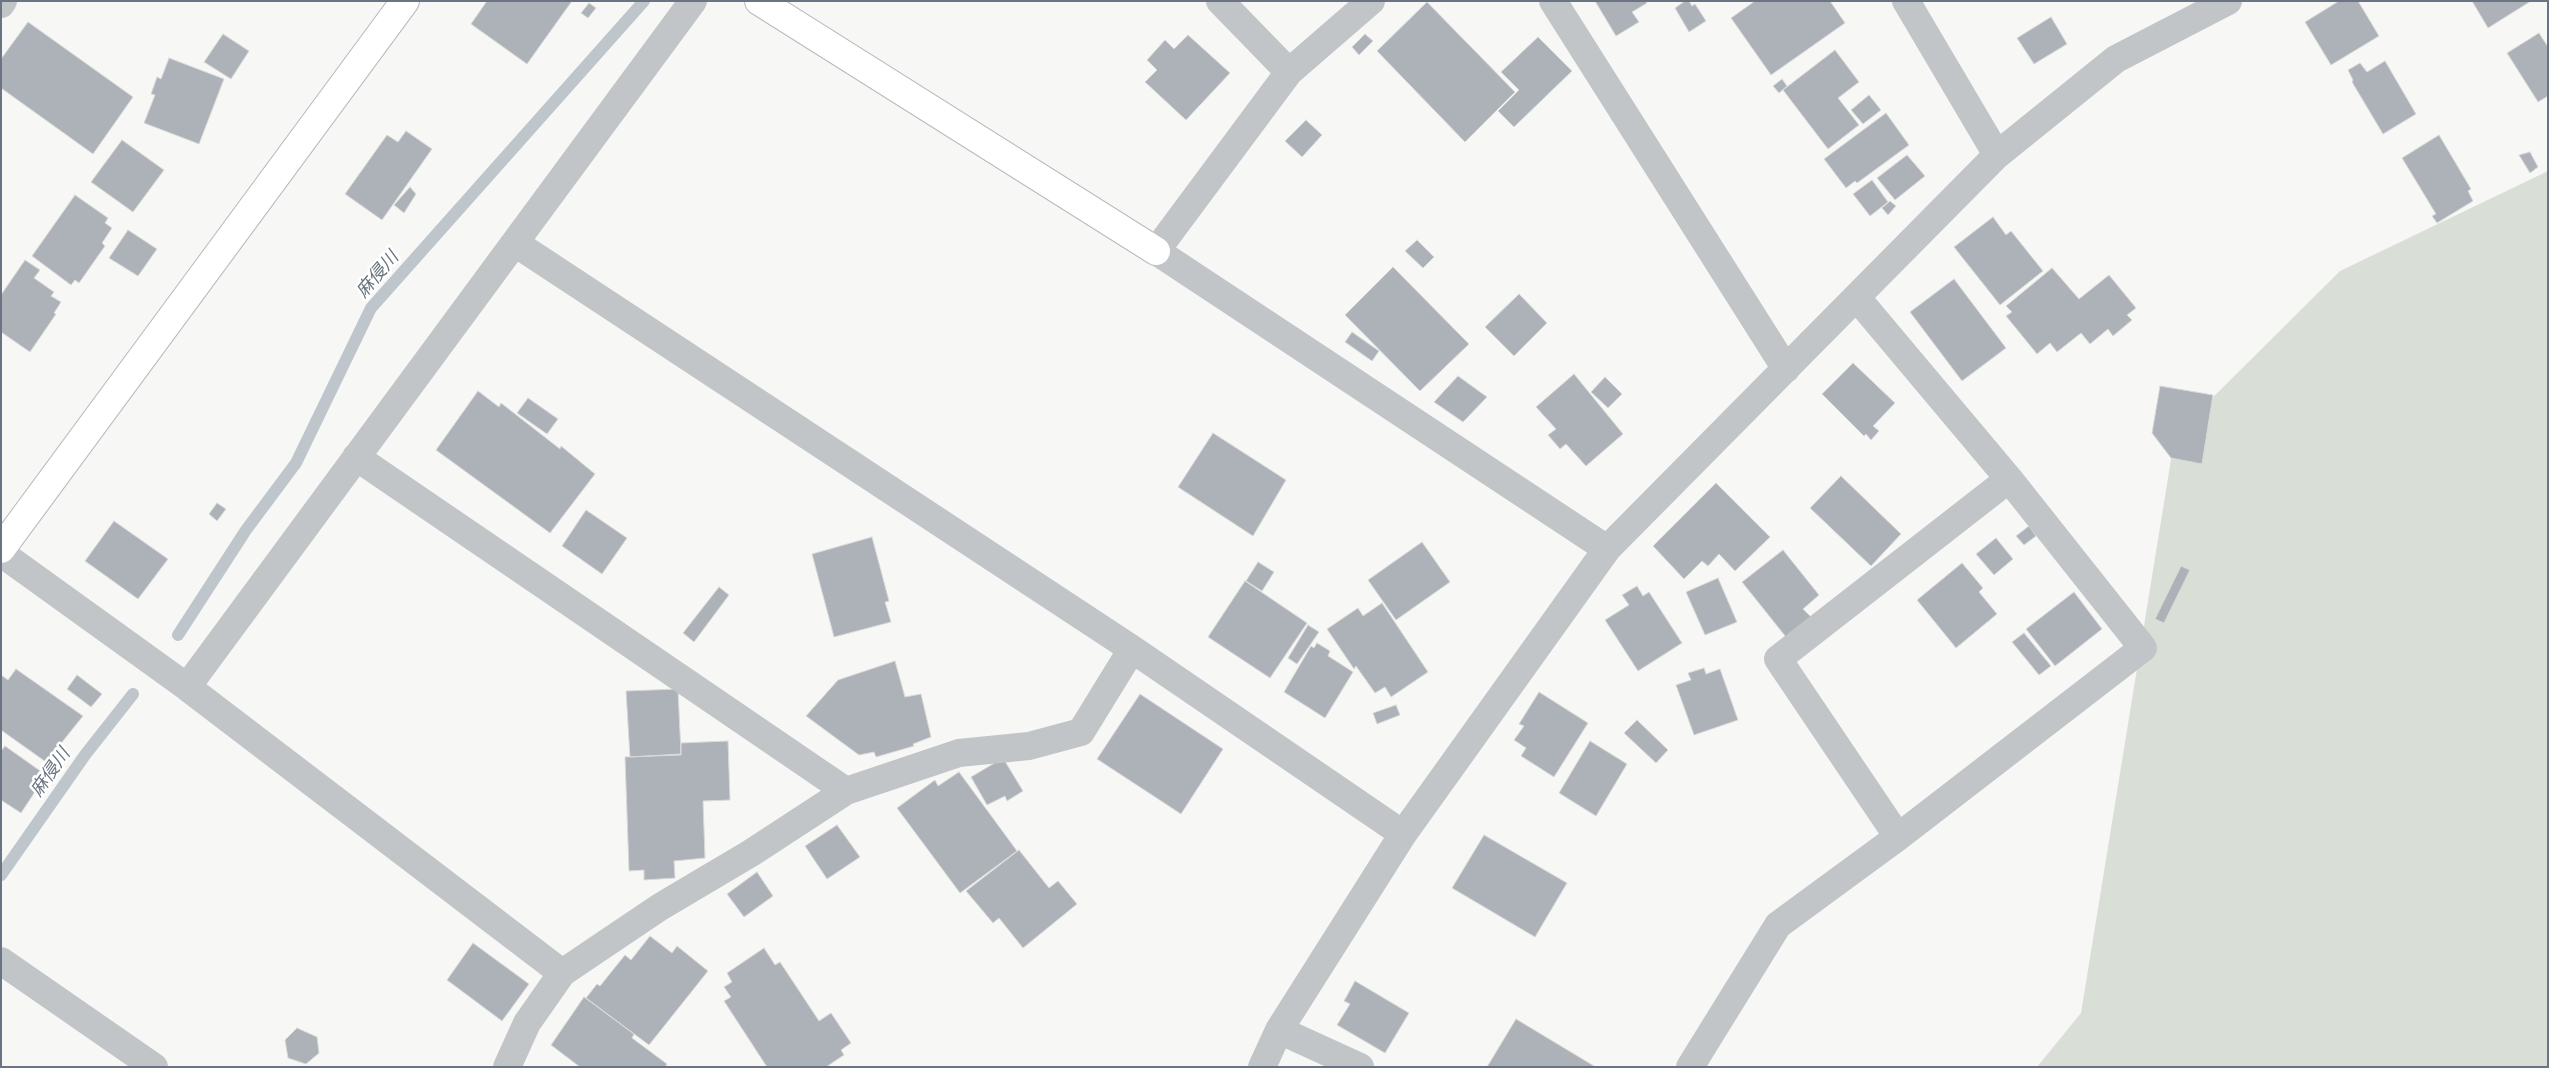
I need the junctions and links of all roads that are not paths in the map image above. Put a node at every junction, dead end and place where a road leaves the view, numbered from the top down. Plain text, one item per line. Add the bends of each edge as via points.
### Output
1 (405, 1) edge
2 (693, 1) edge
3 (759, 1) edge
4 (1220, 1) edge
5 (1371, 1) edge
6 (1553, 1) edge
7 (1906, 1) edge
8 (2215, 4) edge
9 (1289, 72) junction
10 (1996, 155) junction
11 (515, 243) junction
12 (1156, 251) junction
13 (1857, 298) junction
14 (1786, 369) junction
15 (356, 458) junction
16 (2009, 479) junction
17 (1607, 548) junction
18 (1, 549) edge
19 (1, 553) edge
20 (1132, 648) junction
21 (187, 686) junction
22 (846, 791) junction
23 (1403, 834) junction
24 (1898, 837) junction
25 (1, 961) edge
26 (562, 973) junction
27 (1279, 1030) junction
28 (154, 1067) edge
29 (507, 1067) edge
30 (1262, 1067) edge
31 (1360, 1067) edge
32 (1690, 1067) edge

1 - 18 street
2 - 11 street
3 - 12 street
4 - 9 street
5 - 9 street
6 - 14 street
7 - 10 street
8 - 10 street via 2116,60
9 - 12 street
10 - 13 street
11 - 15 street
11 - 20 street
12 - 17 street
13 - 14 street
13 - 16 street
14 - 17 street
15 - 21 street
15 - 22 street
16 - 24 street via 1778,659
16 - 24 street via 2143,648
17 - 23 street
19 - 21 street
20 - 22 street via 1081,732 1029,746 958,753
20 - 23 street
21 - 26 street
22 - 26 street via 660,907
23 - 27 street
24 - 32 street via 1778,925
25 - 28 street
26 - 29 street via 527,1023
27 - 30 street
27 - 31 street

